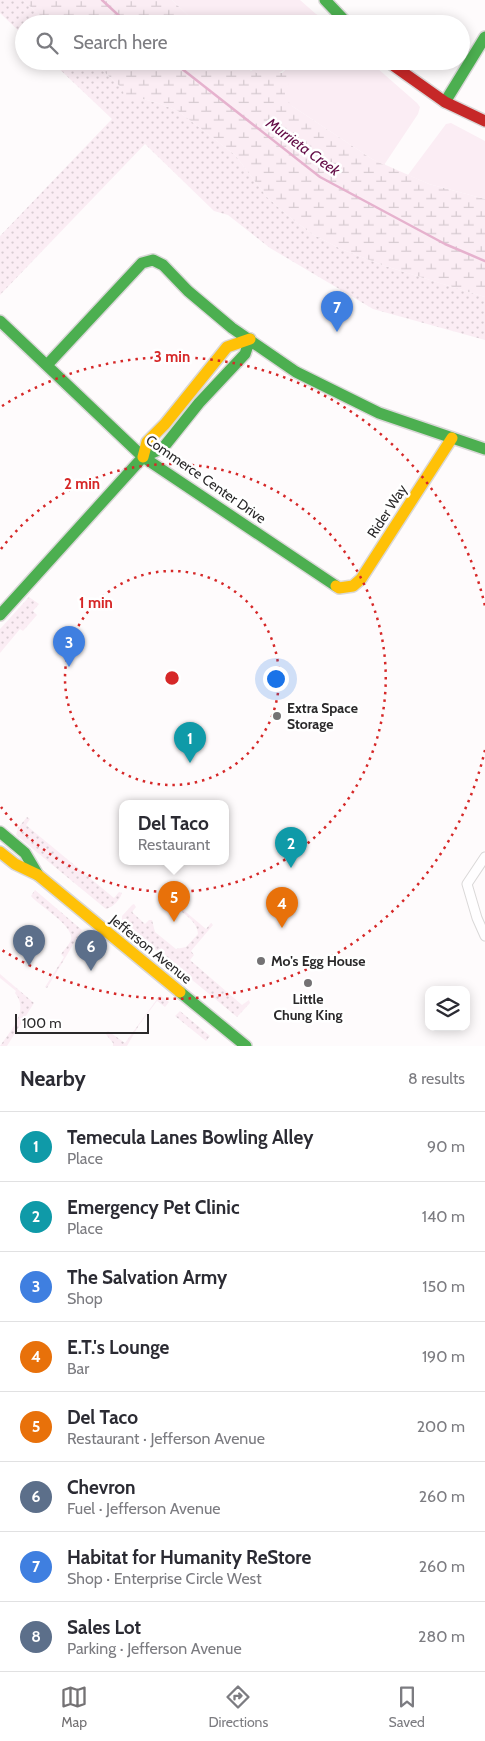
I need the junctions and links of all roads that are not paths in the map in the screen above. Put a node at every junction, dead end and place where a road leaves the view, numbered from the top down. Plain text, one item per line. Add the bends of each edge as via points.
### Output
1 (325, 0) edge
2 (339, 15) edge
3 (485, 37) edge
4 (470, 61) edge
5 (400, 70) edge
6 (465, 70) edge
7 (445, 102) junction
8 (485, 121) edge
9 (0, 320) edge
10 (250, 340) junction
11 (47, 365) junction
12 (452, 438) junction
13 (485, 450) edge
14 (143, 456) junction
15 (339, 588) joint
16 (0, 615) edge
17 (0, 832) edge
18 (0, 852) edge
19 (485, 857) edge
20 (38, 875) junction
21 (485, 936) edge
22 (246, 1046) edge

1 - 2 street
3 - 4 street
5 - 7 street
6 - 7 street
7 - 8 street
9 - 11 street, Commerce Center Drive
10 - 11 street via 192,294 163,265 153,260 142,262
10 - 12 street via 293,370 332,391 379,413
10 - 14 street via 245,354 199,403 164,448
10 - 14 street via 226,346 147,442
11 - 14 street, Commerce Center Drive
12 - 13 street
12 - 15 street, Rider Way via 362,579 353,586
14 - 15 street, Commerce Center Drive
14 - 16 street
17 - 20 street, Jefferson Avenue via 25,853
18 - 20 street, Jefferson Avenue
19 - 21 street via 467,884
20 - 22 street, Jefferson Avenue

